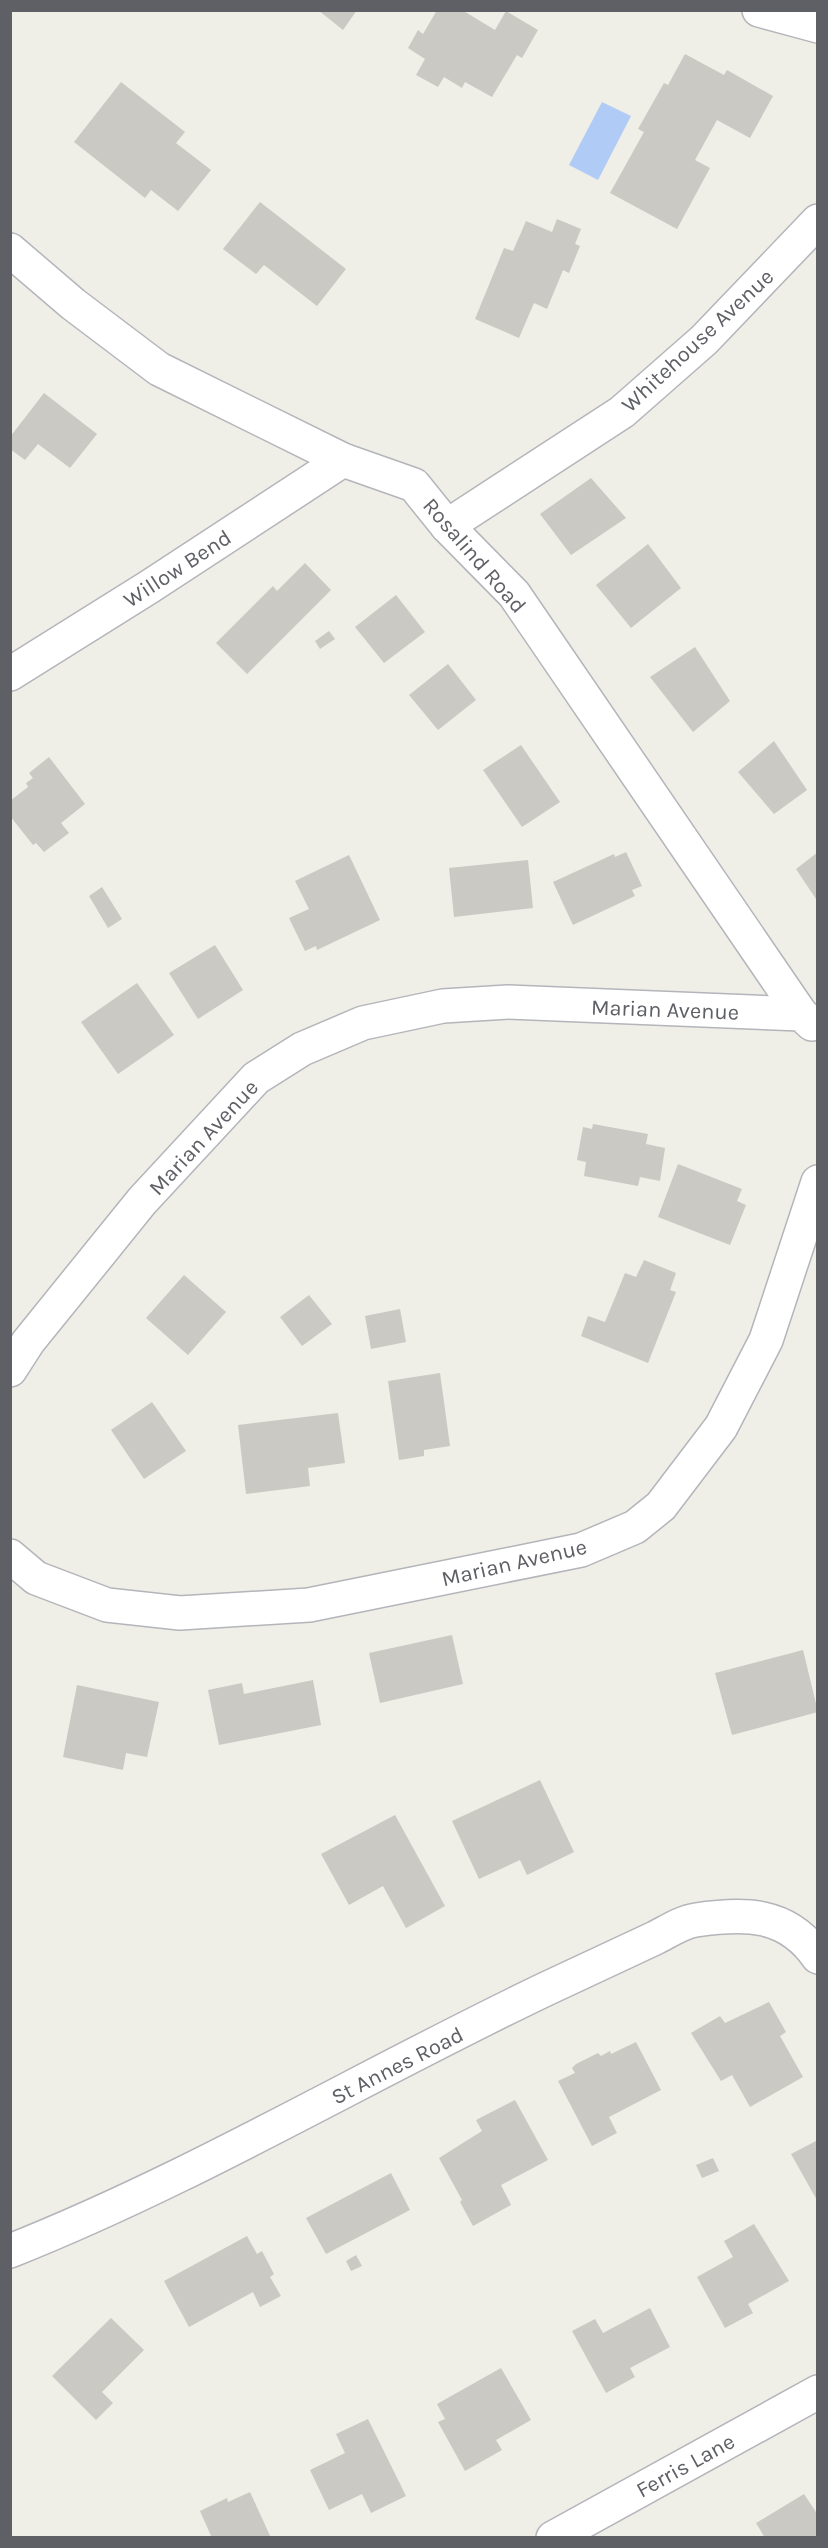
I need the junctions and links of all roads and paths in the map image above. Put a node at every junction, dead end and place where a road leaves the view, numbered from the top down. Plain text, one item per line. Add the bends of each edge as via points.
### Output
1 (759, 10) edge
2 (818, 26) edge
3 (818, 221) edge
4 (10, 250) edge
5 (343, 460) junction
6 (447, 526) junction
7 (10, 674) edge
8 (809, 1022) edge
9 (818, 1182) edge
10 (10, 1370) edge
11 (10, 1556) edge
12 (818, 1957) edge
13 (10, 2251) edge
14 (818, 2392) edge
15 (553, 2538) edge

1 - 2 street
3 - 6 street, Whitehouse Avenue via 704,340 622,412
4 - 5 street, Rosalind Road via 159,369
5 - 6 street, Rosalind Road via 414,484
5 - 7 street, Willow Bend
6 - 8 street, Rosalind Road via 514,594
8 - 10 street, Marian Avenue via 508,1002 443,1006 363,1023 302,1049 256,1078 142,1202 28,1342
9 - 11 street, Marian Avenue via 766,1340 721,1427 661,1506 635,1527 581,1550 309,1605 180,1613 107,1605 36,1578
12 - 13 street, St Annes Road via 811,1947 774,1921 752,1915 693,1920 497,2012 226,2153 81,2223
14 - 15 street, Ferris Lane

